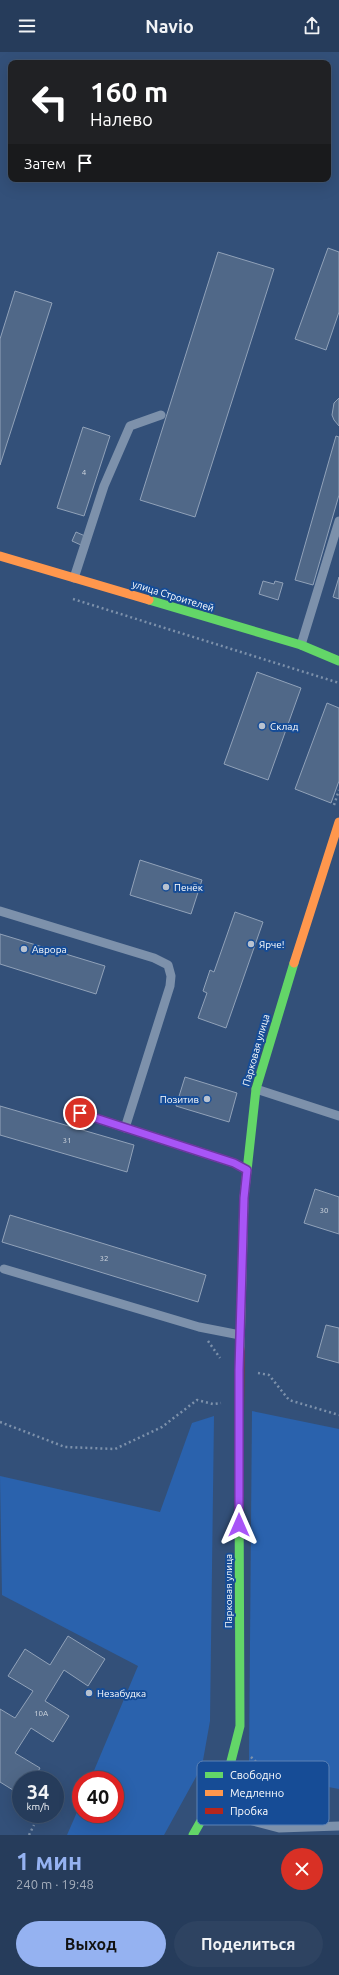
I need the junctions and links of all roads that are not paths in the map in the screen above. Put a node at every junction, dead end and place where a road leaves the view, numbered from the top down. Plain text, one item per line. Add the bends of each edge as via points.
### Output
1 (161, 415) dead end
2 (339, 522) edge
3 (0, 556) edge
4 (74, 578) junction
5 (301, 645) junction
6 (339, 661) edge
7 (339, 822) edge
8 (0, 911) edge
9 (256, 1089) junction
10 (80, 1113) dead end
11 (339, 1116) edge
12 (125, 1128) junction
13 (247, 1170) junction
14 (4, 1269) dead end
15 (240, 1335) junction
16 (231, 1761) edge
17 (199, 1825) edge
18 (260, 1825) edge
19 (339, 1826) edge
20 (279, 1831) edge
21 (193, 1835) edge

1 - 4 lane via 130,426 104,486
2 - 5 lane
3 - 4 street, улица Строителей
4 - 5 street, улица Строителей
5 - 6 street, улица Строителей
7 - 9 street, Парковая улица
8 - 12 lane via 154,958 168,965 172,976 170,986
9 - 11 lane
9 - 13 street, Парковая улица
10 - 12 lane
12 - 13 lane via 234,1163
13 - 15 street, Парковая улица
14 - 15 lane via 199,1327
15 - 16 street, Парковая улица via 240,1726
17 - 21 street, Парковая улица
18 - 20 lane
19 - 20 lane

